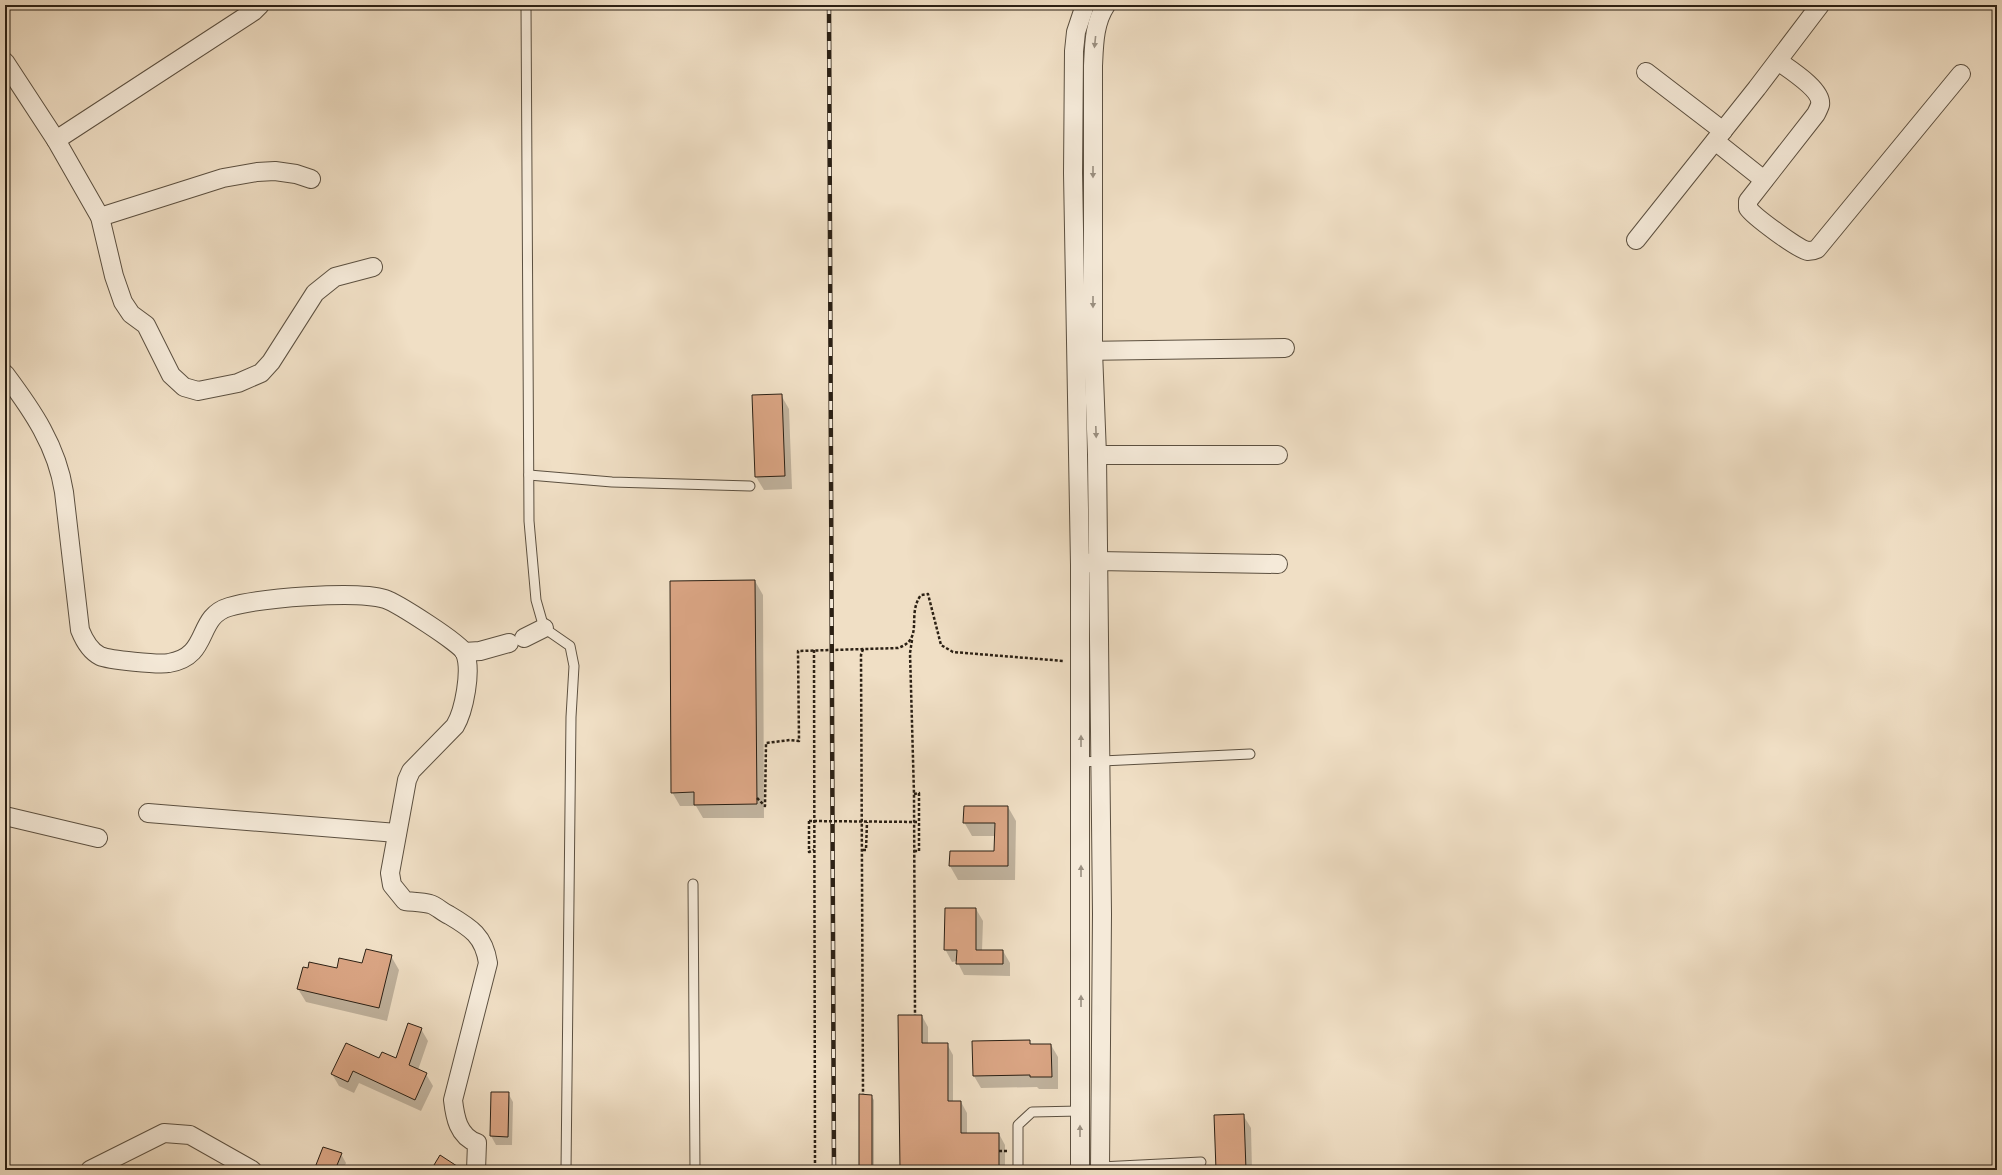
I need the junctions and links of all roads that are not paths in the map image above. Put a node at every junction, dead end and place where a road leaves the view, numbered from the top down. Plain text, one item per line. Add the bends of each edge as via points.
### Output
1 (260, 5) edge
2 (526, 5) edge
3 (1085, 5) edge
4 (1106, 5) edge
5 (1820, 5) edge
6 (1778, 61) junction
7 (5, 62) edge
8 (1646, 72) dead end
9 (1961, 74) dead end
10 (1719, 136) junction
11 (56, 140) junction
12 (311, 179) dead end
13 (1764, 180) junction
14 (100, 217) junction
15 (1636, 240) dead end
16 (372, 267) dead end
17 (1285, 348) dead end
18 (1085, 351) junction
19 (5, 374) edge
20 (1097, 455) junction
21 (1278, 455) dead end
22 (529, 475) junction
23 (750, 486) dead end
24 (1089, 563) junction
25 (1278, 564) dead end
26 (544, 628) junction
27 (464, 652) junction
28 (1250, 754) dead end
29 (1099, 761) junction
30 (1081, 762) junction
31 (148, 813) dead end
32 (5, 816) edge
33 (397, 834) junction
34 (98, 838) dead end
35 (693, 884) dead end
36 (1080, 1111) junction
37 (1201, 1162) dead end
38 (1100, 1168) edge
39 (90, 1170) edge
40 (252, 1170) edge
41 (476, 1170) edge
42 (566, 1170) edge
43 (695, 1170) edge
44 (1018, 1170) edge
45 (1080, 1170) edge

1 - 11 street
2 - 22 lane
3 - 18 street via 1076,32 1074,51 1073,174
4 -> 18 street via 1096,29 1093,66
5 - 6 street
6 - 10 street
6 - 13 street via 1812,87 1818,95 1820,104 1816,114
7 - 11 street
8 - 10 street
9 - 13 street via 1817,249 1808,251 1798,246 1750,212 1748,201
10 - 13 street
10 - 15 street
11 - 14 street
12 - 14 street via 275,171 230,177
14 - 16 street via 123,302 131,314 146,325 171,375 184,387 198,391 238,383 261,373 271,362 315,292 335,277
17 - 18 street
18 -> 20 street
18 - 24 street
19 - 27 street via 45,432 58,466 64,492 80,630 84,641 99,656 169,663 193,652 200,643 208,622 219,610 250,602 340,596 371,596 385,599 450,640
20 - 21 street
20 - 24 street
22 - 23 lane via 612,482
22 - 26 lane via 529,521 536,600
24 - 25 street
24 - 29 street
30 -> 24 street via 1081,662
26 - 27 street via 516,641 480,651
26 - 42 lane via 570,646 574,666 571,717
27 - 33 street via 468,667 460,718 411,771
28 - 29 lane
29 - 30 lane
29 - 38 street via 1102,914
36 -> 30 street
31 - 33 street
32 - 34 street
33 - 41 street via 390,873 392,885 405,901 430,904 469,927 486,949 488,963 454,1100 455,1115 460,1128 465,1137 477,1143
35 - 43 lane
36 - 44 lane via 1032,1112 1018,1125
45 -> 36 street
37 - 38 lane
39 - 40 street via 164,1134 190,1135

